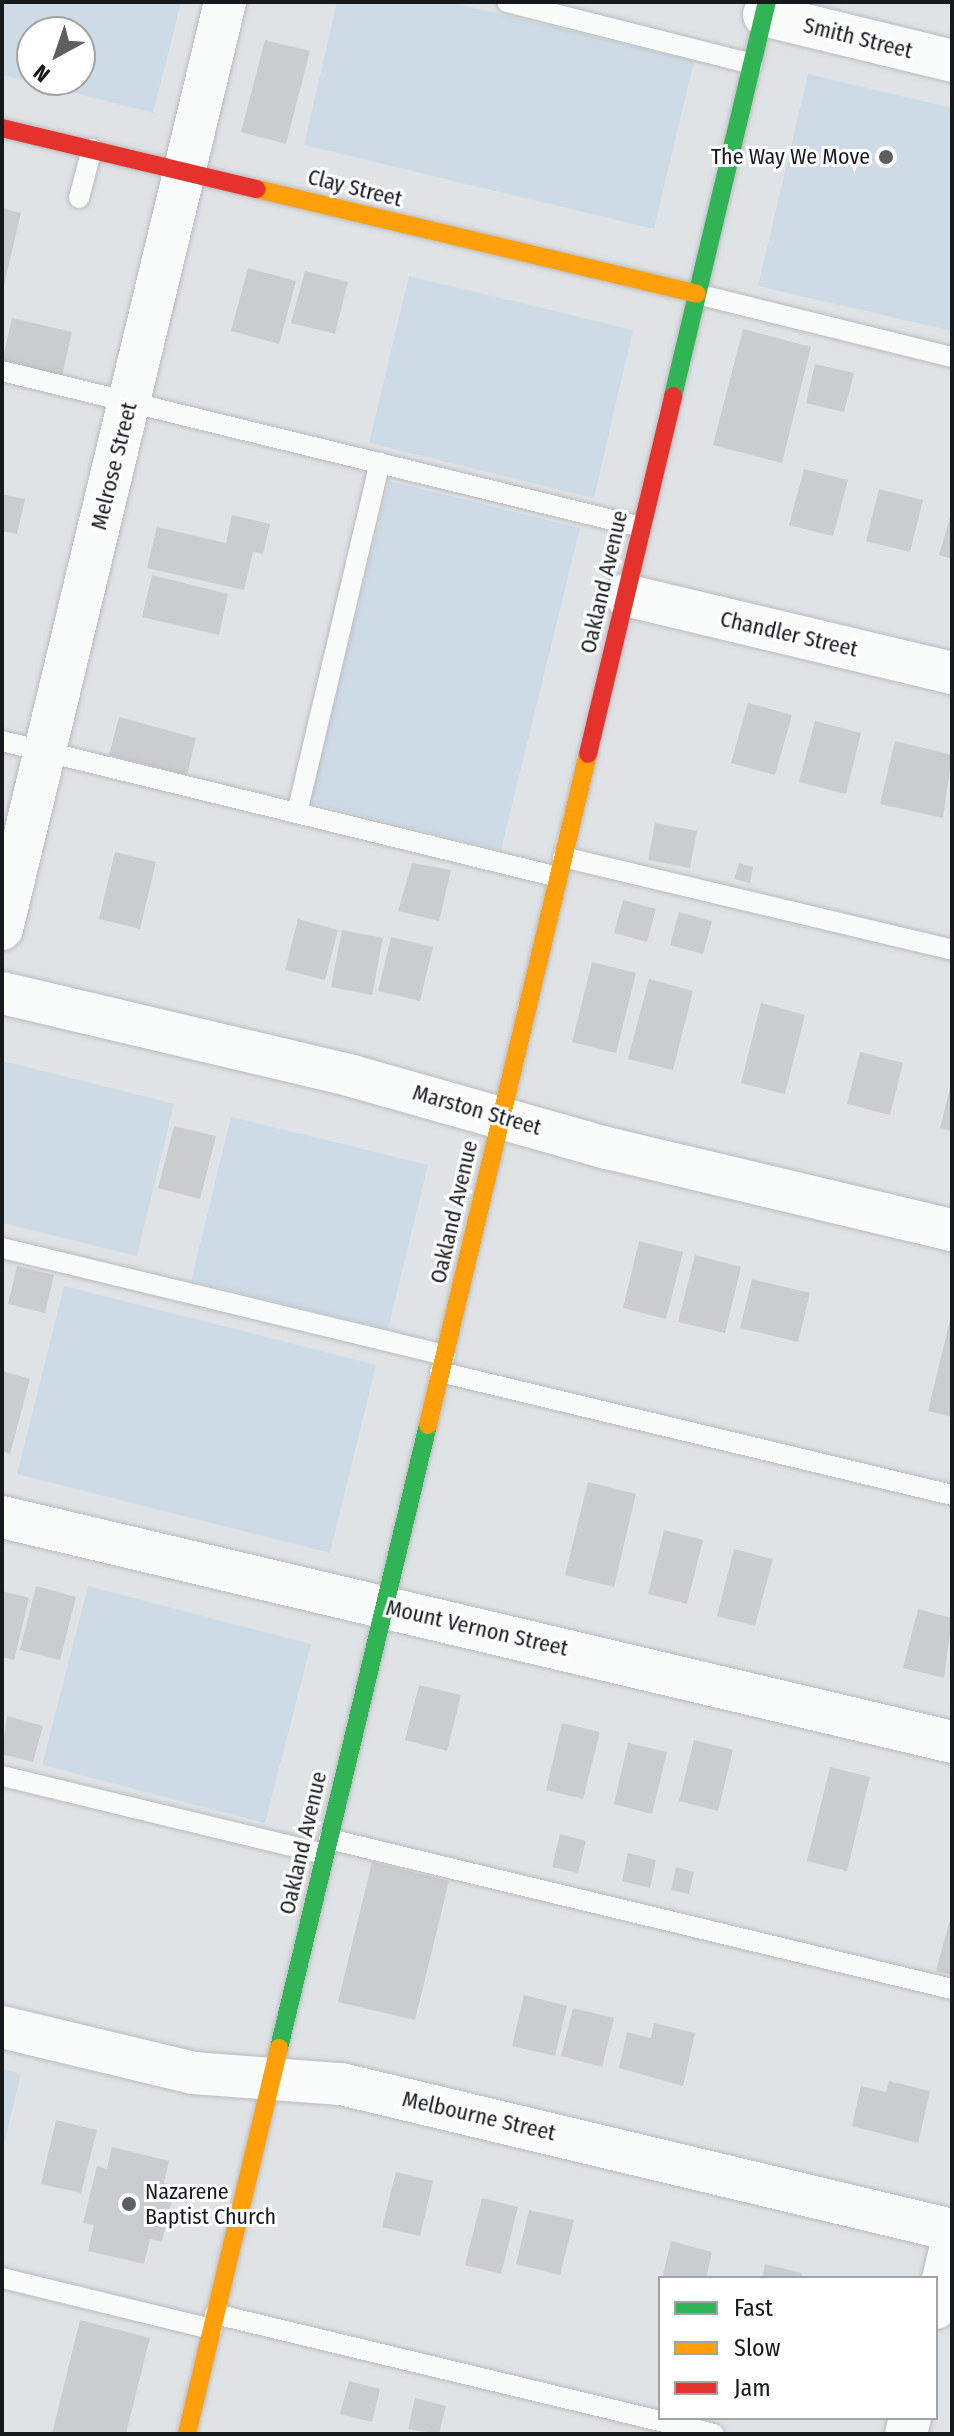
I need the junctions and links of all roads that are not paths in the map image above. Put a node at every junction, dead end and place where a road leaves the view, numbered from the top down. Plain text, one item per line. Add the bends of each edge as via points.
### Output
1 (225, 2) edge
2 (507, 2) edge
3 (766, 9) edge
4 (952, 61) edge
5 (752, 64) junction
6 (2, 128) edge
7 (92, 149) junction
8 (185, 172) junction
9 (79, 198) dead end
10 (697, 294) junction
11 (952, 357) edge
12 (2, 371) edge
13 (129, 401) junction
14 (380, 463) junction
15 (641, 527) junction
16 (625, 595) junction
17 (952, 673) edge
18 (2, 741) edge
19 (45, 751) junction
20 (297, 813) junction
21 (560, 867) junction
22 (2, 929) edge
23 (952, 950) edge
24 (2, 993) edge
25 (501, 1116) junction
26 (952, 1230) edge
27 (2, 1248) edge
28 (442, 1363) junction
29 (952, 1495) edge
30 (2, 1517) edge
31 (384, 1607) junction
32 (952, 1742) edge
33 (2, 1776) edge
34 (327, 1847) junction
35 (952, 1989) edge
36 (2, 2027) edge
37 (271, 2079) junction
38 (952, 2230) edge
39 (952, 2242) edge
40 (2, 2278) edge
41 (938, 2300) edge
42 (213, 2322) junction
43 (187, 2434) edge
44 (714, 2434) edge

1 - 8 street, Melrose Street
2 - 5 lane
3 - 4 street, Smith Street
3 - 5 street, Oakland Avenue
5 - 10 street, Oakland Avenue
6 - 7 street, Clay Street
7 - 8 street, Clay Street
7 - 9 lane
8 - 10 street, Clay Street
8 - 13 street, Melrose Street
10 - 11 lane
10 - 15 street, Oakland Avenue
12 - 13 lane
13 - 14 lane
13 - 19 street, Melrose Street
14 - 15 lane
14 - 20 lane
15 - 16 street, Oakland Avenue
16 - 17 street, Chandler Street
16 - 21 street, Oakland Avenue
18 - 19 lane
19 - 20 lane
19 - 22 street, Melrose Street
20 - 21 lane
21 - 23 lane
21 - 25 street, Oakland Avenue
24 - 25 street, Marston Street
25 - 26 street, Marston Street via 607,1148
25 - 28 street, Oakland Avenue
27 - 28 lane
28 - 29 lane
28 - 31 street, Oakland Avenue
30 - 31 street, Mount Vernon Street
31 - 32 street, Mount Vernon Street
31 - 34 street, Oakland Avenue
33 - 34 lane
34 - 35 lane
34 - 37 street, Oakland Avenue
36 - 37 street, Melbourne Street via 193,2073
37 - 38 street, Melbourne Street via 341,2084
37 - 42 street, Oakland Avenue
39 - 41 street
40 - 42 lane
42 - 43 street, Oakland Avenue
42 - 44 lane

